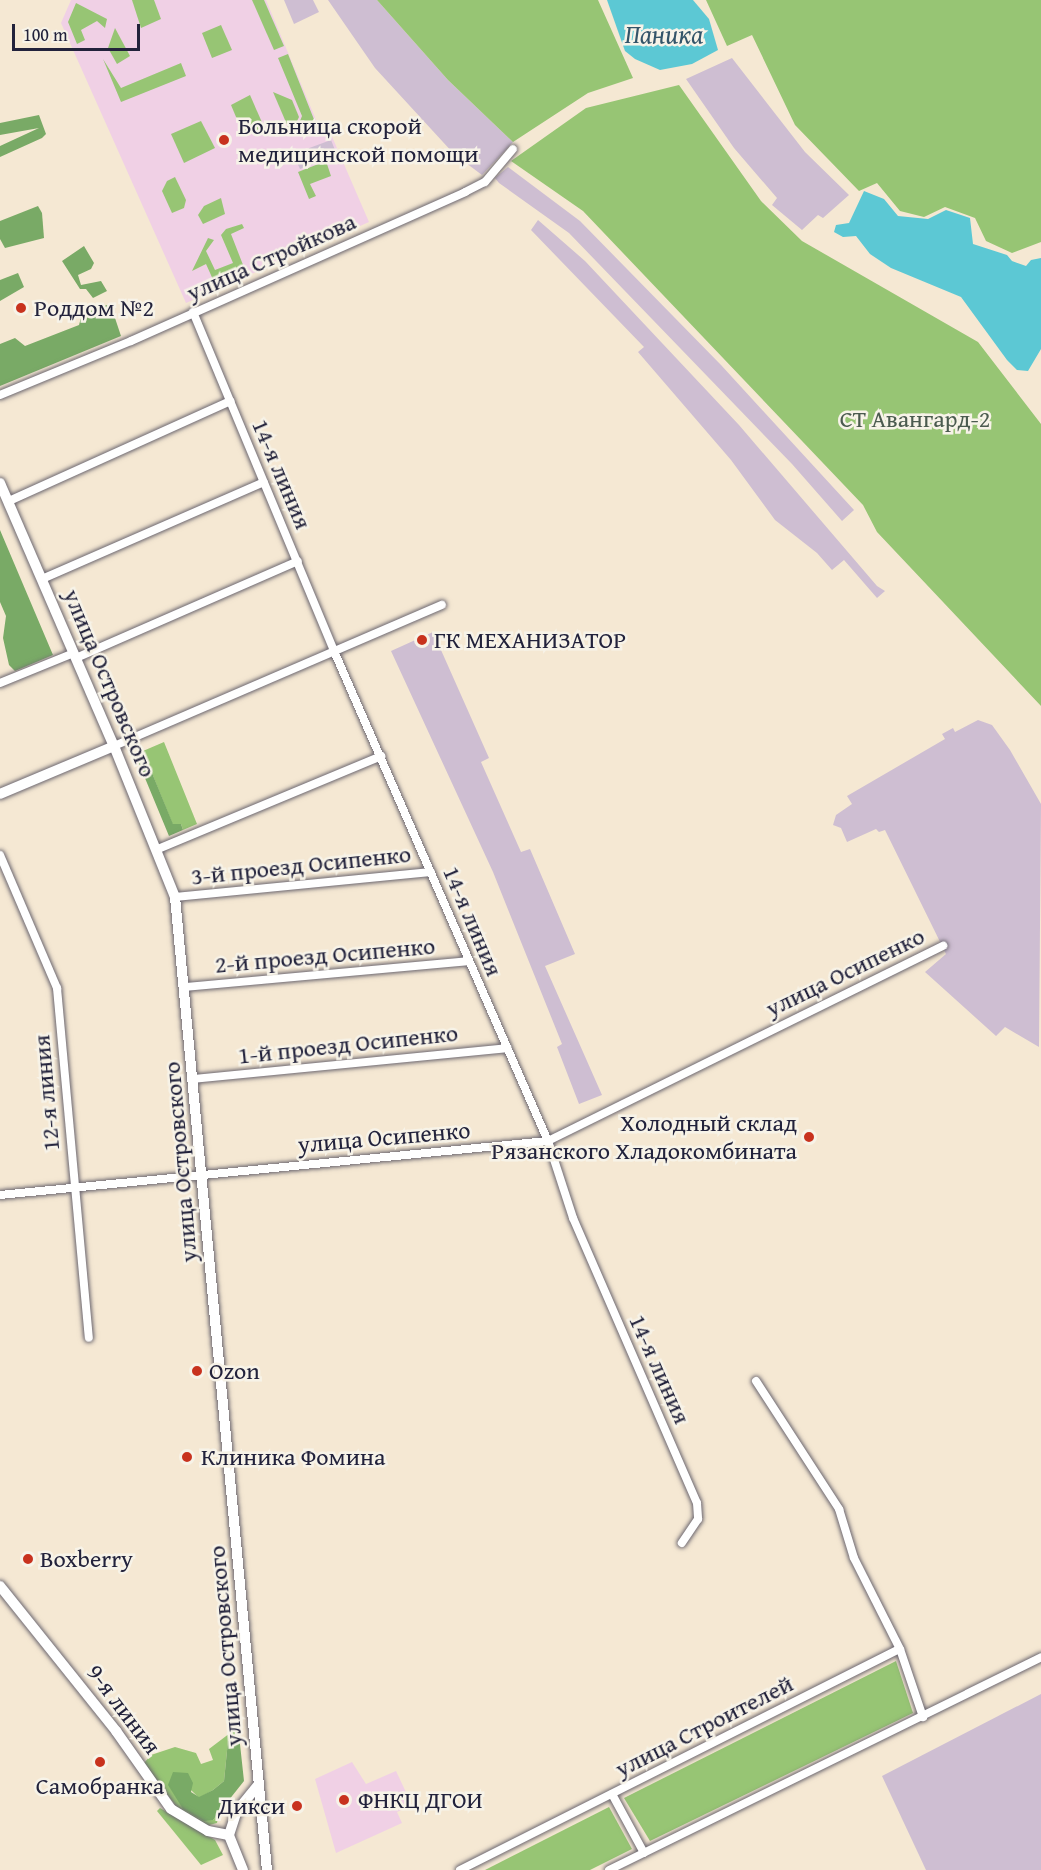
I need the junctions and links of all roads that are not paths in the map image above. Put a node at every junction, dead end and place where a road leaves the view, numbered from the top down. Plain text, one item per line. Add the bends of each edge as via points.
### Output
1 (513, 149) dead end
2 (193, 312) junction
3 (0, 395) edge
4 (230, 401) junction
5 (264, 482) junction
6 (0, 483) edge
7 (9, 501) junction
8 (298, 561) junction
9 (42, 579) junction
10 (442, 605) dead end
11 (334, 651) junction
12 (75, 655) junction
13 (0, 683) edge
14 (114, 746) junction
15 (381, 756) junction
16 (0, 794) edge
17 (158, 849) junction
18 (0, 855) edge
19 (431, 872) junction
20 (175, 897) junction
21 (943, 946) dead end
22 (469, 961) junction
23 (185, 987) junction
24 (507, 1048) junction
25 (193, 1079) junction
26 (548, 1141) junction
27 (201, 1174) junction
28 (74, 1188) junction
29 (0, 1195) edge
30 (89, 1338) dead end
31 (756, 1381) dead end
32 (682, 1543) dead end
33 (0, 1586) edge
34 (900, 1649) junction
35 (1041, 1657) edge
36 (923, 1717) junction
37 (259, 1784) junction
38 (612, 1794) junction
39 (229, 1835) junction
40 (644, 1853) junction
41 (243, 1870) edge
42 (267, 1870) edge
43 (460, 1870) edge
44 (609, 1870) edge

1 - 2 street, улица Стройкова via 485,182
2 - 3 street, улица Стройкова
2 - 4 street, 14-я линия
4 - 5 street, 14-я линия
4 - 7 street
5 - 8 street, 14-я линия
5 - 9 street
6 - 7 street, улица Островского
7 - 9 street, улица Островского
8 - 11 street, 14-я линия
8 - 12 street
9 - 12 street, улица Островского
10 - 11 street
11 - 14 street
11 - 15 street, 14-я линия
12 - 13 street
12 - 14 street, улица Островского
14 - 16 street
14 - 17 street, улица Островского
15 - 17 street
15 - 19 street, 14-я линия
17 - 20 street, улица Островского
18 - 28 street, 12-я линия via 57,988
19 - 20 street, 3-й проезд Осипенко
19 - 22 street, 14-я линия
20 - 23 street, улица Островского
21 - 26 street, улица Осипенко
22 - 23 street, 2-й проезд Осипенко
22 - 24 street, 14-я линия
23 - 25 street, улица Островского
24 - 25 street, 1-й проезд Осипенко
24 - 26 street, 14-я линия
25 - 27 street, улица Островского
26 - 27 street, улица Осипенко
26 - 32 street, 14-я линия via 573,1218 697,1503 698,1519
27 - 28 street, улица Осипенко
27 - 37 street, улица Островского
28 - 29 street, улица Осипенко
28 - 30 street, 12-я линия
31 - 34 street via 839,1509 854,1558
33 - 39 street, 9-я линия via 116,1731 171,1809 208,1831
34 - 36 street
34 - 38 street, улица Строителей
35 - 36 street
36 - 40 street
37 - 39 street via 237,1810
37 - 42 street, улица Островского
38 - 40 street
38 - 43 street, улица Строителей
39 - 41 street
40 - 44 street

